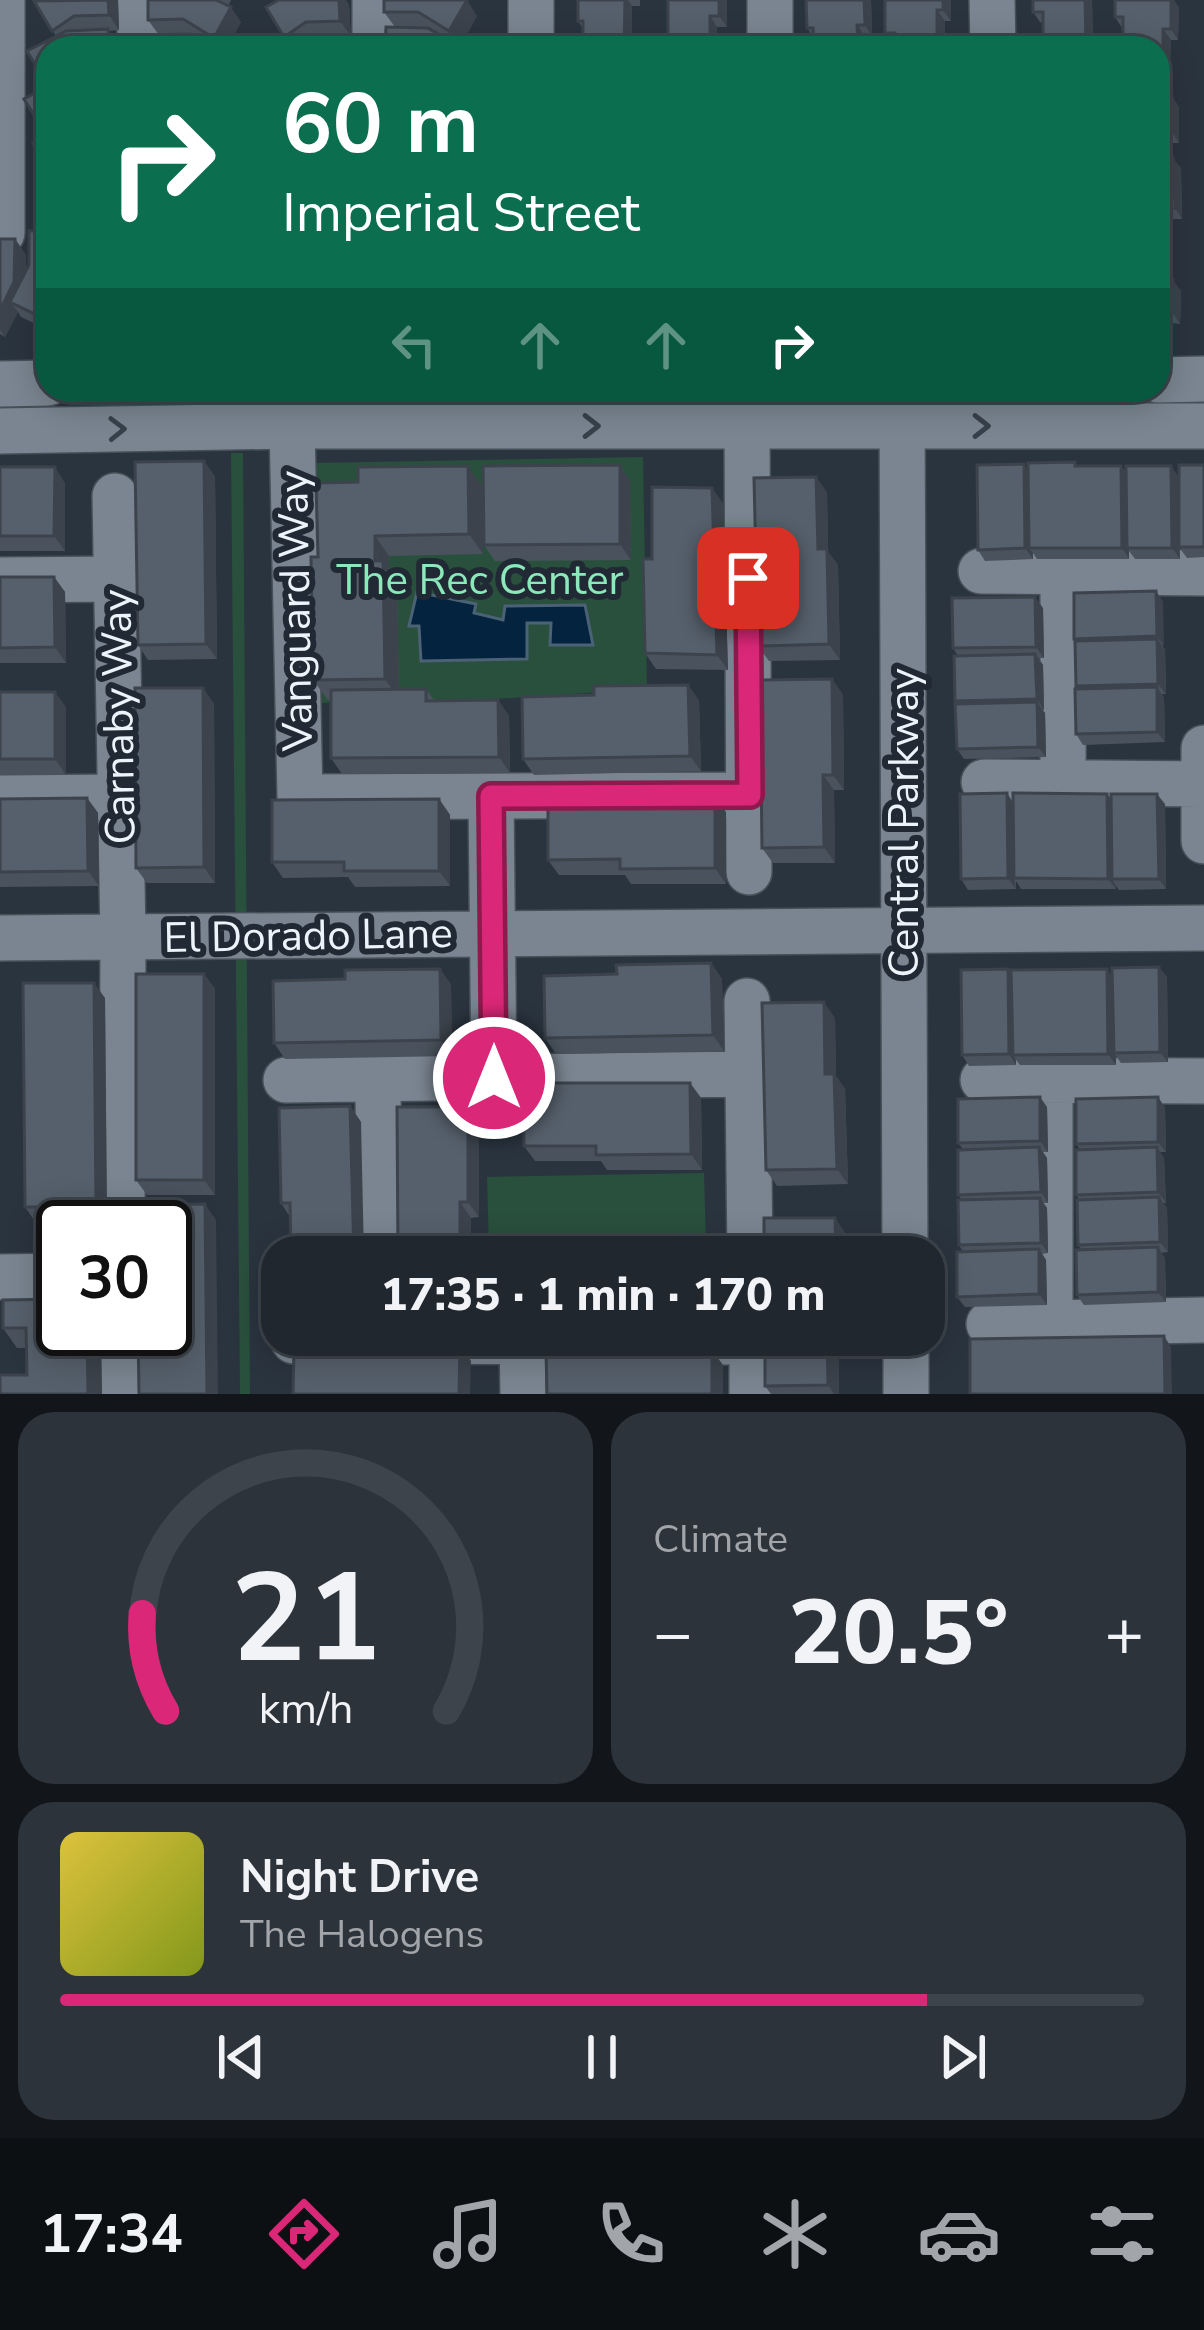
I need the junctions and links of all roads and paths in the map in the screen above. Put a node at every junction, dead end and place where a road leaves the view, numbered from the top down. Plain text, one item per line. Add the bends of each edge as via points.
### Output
1 (2, 0) edge
2 (140, 0) edge
3 (375, 0) edge
4 (531, 0) edge
5 (770, 0) edge
6 (992, 0) edge
7 (140, 36) edge
8 (375, 36) edge
9 (531, 36) edge
10 (770, 36) edge
11 (993, 36) edge
12 (1, 233) edge
13 (36, 233) edge
14 (1170, 380) edge
15 (1204, 380) edge
16 (0, 383) edge
17 (36, 383) edge
18 (534, 408) edge
19 (902, 408) edge
20 (292, 426) junction
21 (748, 426) junction
22 (1204, 426) edge
23 (0, 431) edge
24 (115, 496) dead end
25 (982, 572) dead end
26 (1063, 572) junction
27 (1204, 572) edge
28 (117, 579) junction
29 (0, 580) edge
30 (1204, 748) edge
31 (984, 782) dead end
32 (1064, 783) junction
33 (1203, 784) edge
34 (750, 795) junction
35 (120, 796) junction
36 (491, 796) junction
37 (0, 798) edge
38 (1204, 841) edge
39 (748, 872) dead end
40 (1204, 928) edge
41 (904, 932) junction
42 (494, 934) junction
43 (0, 938) edge
44 (123, 938) junction
45 (747, 1001) dead end
46 (748, 1074) junction
47 (494, 1078) junction
48 (379, 1079) junction
49 (1050, 1079) junction
50 (286, 1080) dead end
51 (982, 1081) dead end
52 (1204, 1081) edge
53 (122, 1200) edge
54 (379, 1236) edge
55 (751, 1236) edge
56 (905, 1236) edge
57 (36, 1276) edge
58 (0, 1277) edge
59 (1204, 1320) edge
60 (1050, 1322) junction
61 (989, 1324) dead end
62 (122, 1356) edge
63 (522, 1356) edge
64 (752, 1356) edge
65 (906, 1356) edge
66 (123, 1394) edge
67 (523, 1394) edge
68 (752, 1394) edge
69 (906, 1394) edge

1 - 12 street
2 - 7 street
3 - 8 street
4 - 9 street
5 - 10 street
6 - 11 street
12 - 13 street
14 - 15 street
16 - 17 street
18 - 20 street
18 -> 21 street
19 - 21 street
19 -> 22 street
19 - 41 street, Central Parkway
23 -> 20 street
20 - 36 street, Vanguard Way via 300,797
21 - 34 street
24 - 28 street, Carnaby Way
25 - 26 street
26 - 27 street
26 - 32 street
28 - 29 street
28 - 35 street, Carnaby Way
30 - 33 street
31 - 32 street
32 - 33 street
33 - 38 street
34 - 36 street
34 - 39 street
35 - 37 street
35 - 44 street, Carnaby Way
36 - 42 street
40 - 41 street, El Dorado Lane
41 - 42 street, El Dorado Lane
41 - 56 street, Central Parkway
42 - 44 street, El Dorado Lane
42 - 47 street
43 - 44 street, El Dorado Lane
44 - 53 street, Carnaby Way
45 - 46 street
46 - 47 street
46 - 55 street
47 - 48 street
48 - 50 street
48 - 54 street
49 - 51 street
49 - 52 street
49 - 60 street
57 - 58 street
59 - 60 street
60 - 61 street
62 - 66 street
63 - 67 street
64 - 68 street
65 - 69 street

